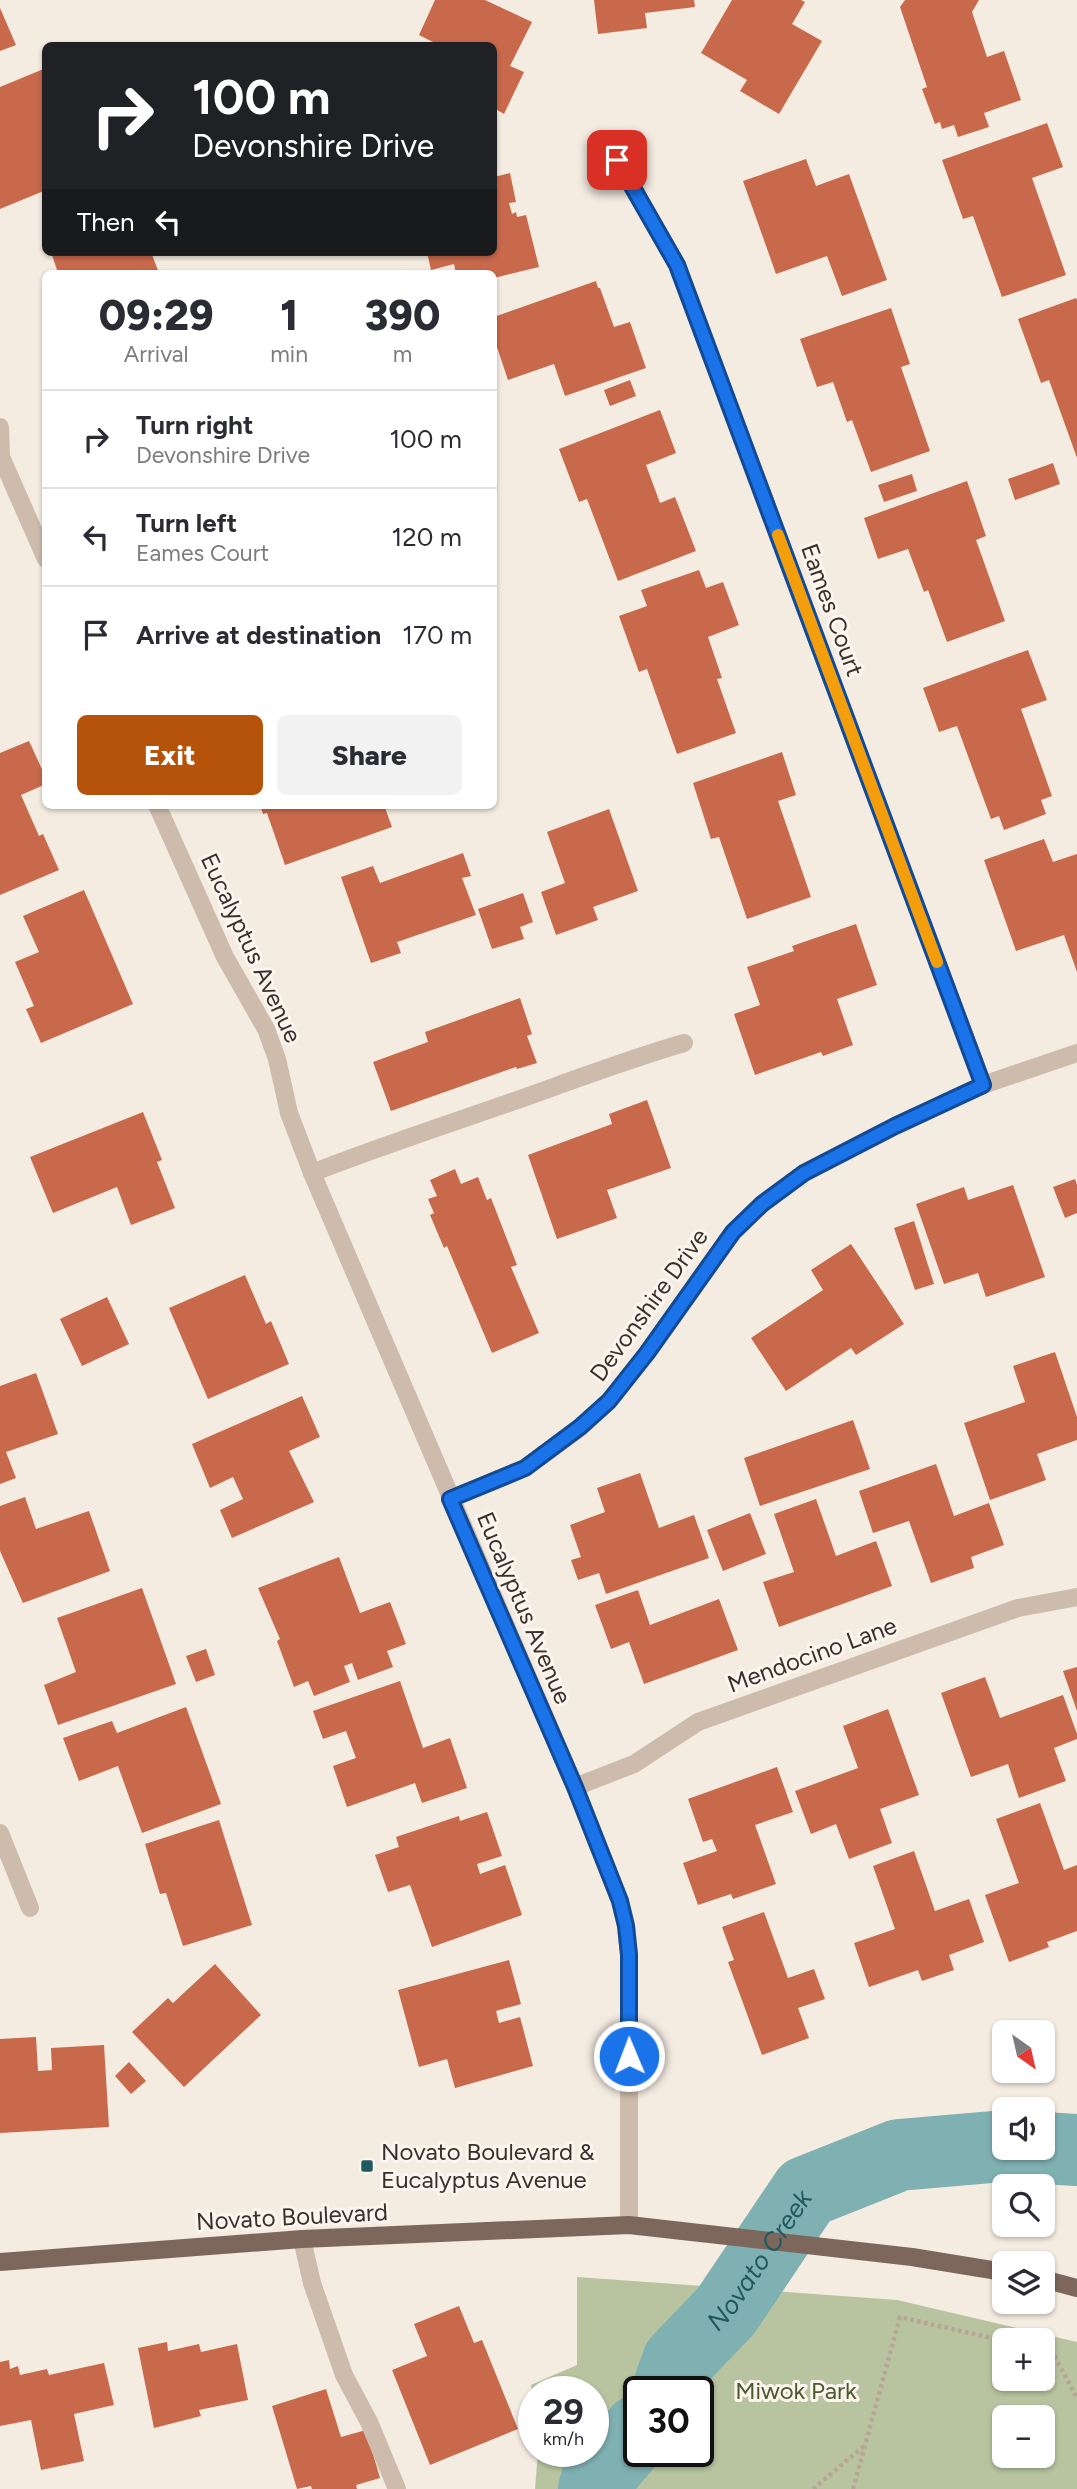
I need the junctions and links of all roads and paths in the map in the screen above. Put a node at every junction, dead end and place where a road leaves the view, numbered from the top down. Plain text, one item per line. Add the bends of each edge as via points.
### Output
1 (617, 160) dead end
2 (0, 427) edge
3 (42, 550) edge
4 (159, 809) edge
5 (684, 1043) dead end
6 (1077, 1053) edge
7 (983, 1085) junction
8 (312, 1173) junction
9 (450, 1499) junction
10 (1077, 1597) edge
11 (575, 1787) junction
12 (0, 1833) edge
13 (30, 1908) dead end
14 (629, 2225) junction
15 (302, 2239) junction
16 (0, 2262) edge
17 (992, 2270) edge
18 (1055, 2282) edge
19 (1077, 2288) edge
20 (992, 2338) edge
21 (1055, 2357) edge
22 (1077, 2398) edge
23 (865, 2446) junction
24 (397, 2489) edge
25 (813, 2489) edge
26 (853, 2489) edge

1 - 7 street, Eames Court via 677,265
2 - 3 street via 1,457
4 - 8 street, Eucalyptus Avenue via 225,957 266,1029 289,1113
5 - 8 street
6 - 7 street, Devonshire Drive
7 - 9 street, Devonshire Drive via 804,1173 762,1204 733,1232 609,1401 525,1468
8 - 9 street, Eucalyptus Avenue
9 - 11 street, Eucalyptus Avenue
10 - 11 street, Mendocino Lane via 1018,1608 698,1722 634,1765
11 - 14 street, Eucalyptus Avenue via 626,1926
12 - 13 street
14 - 15 main road, Novato Boulevard
14 - 17 main road, Novato Boulevard
15 - 16 main road, Novato Boulevard
15 - 24 street via 344,2375
18 - 19 main road
20 - 23 path via 900,2317
21 - 22 path
23 - 25 path
23 - 26 path

